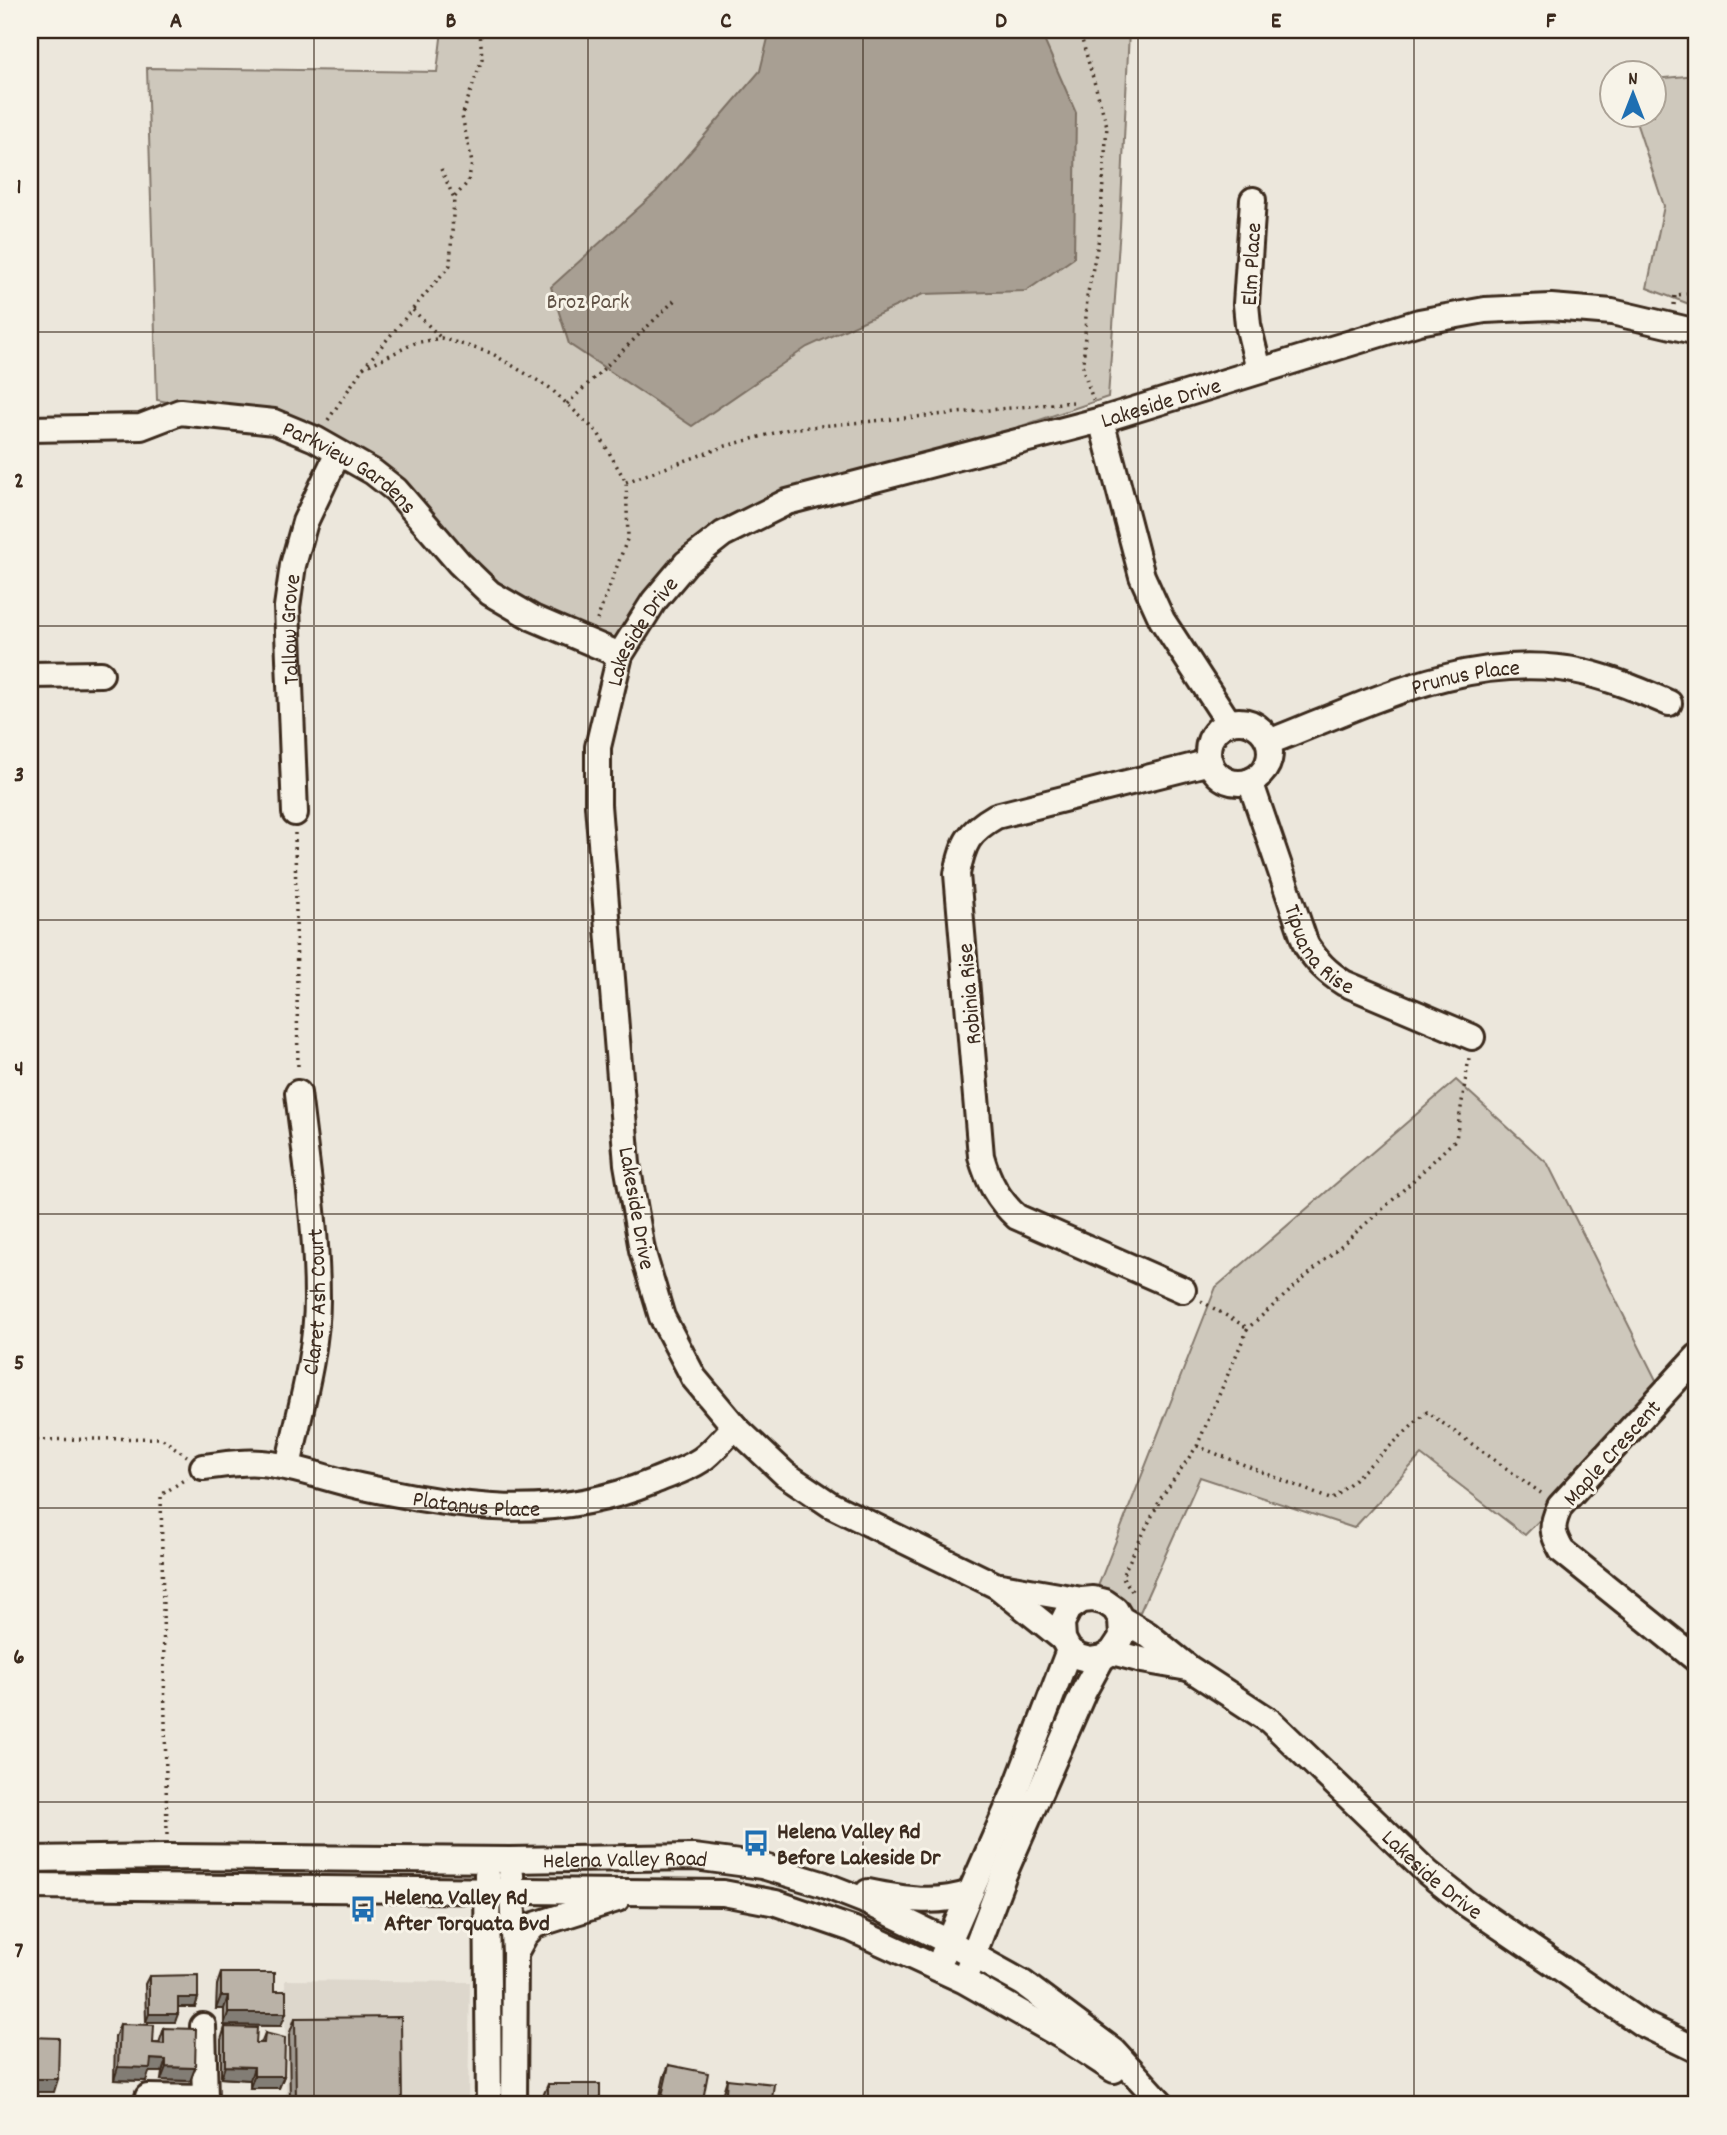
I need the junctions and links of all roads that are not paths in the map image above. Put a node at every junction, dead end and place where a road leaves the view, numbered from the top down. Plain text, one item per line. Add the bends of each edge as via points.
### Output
1 (1253, 200) dead end
2 (1697, 332) edge
3 (1259, 370) junction
4 (1101, 420) junction
5 (30, 429) edge
6 (338, 453) junction
7 (620, 655) junction
8 (101, 674) dead end
9 (30, 675) edge
10 (1669, 703) dead end
11 (1229, 723) junction
12 (1269, 742) junction
13 (1210, 762) junction
14 (1250, 781) junction
15 (295, 813) road end
16 (1472, 1037) road end
17 (298, 1093) road end
18 (1183, 1290) road end
19 (1697, 1357) edge
20 (735, 1427) junction
21 (203, 1467) road end
22 (288, 1467) junction
23 (997, 1586) junction
24 (1082, 1601) junction
25 (1121, 1619) junction
26 (1066, 1644) junction
27 (1107, 1655) junction
28 (1697, 1660) edge
29 (1189, 1668) junction
30 (30, 1859) edge
31 (499, 1860) junction
32 (822, 1884) junction
33 (30, 1886) edge
34 (500, 1890) junction
35 (641, 1892) junction
36 (970, 1893) junction
37 (949, 1942) junction
38 (515, 1953) junction
39 (974, 1956) junction
40 (936, 1969) junction
41 (963, 1980) junction
42 (202, 2026) dead end
43 (1697, 2050) edge
44 (148, 2097) dead end
45 (1156, 2099) edge
46 (210, 2101) edge
47 (489, 2105) edge
48 (514, 2105) edge

1 - 3 street, Elm Place via 1246,304
2 - 3 street, Lakeside Drive via 1612,312 1551,307 1486,310 1419,322
3 - 4 street, Lakeside Drive
4 - 7 street, Lakeside Drive via 787,502 723,534 687,563 654,601
4 - 11 street via 1152,600
5 - 6 street, Parkview Gardens via 141,427 180,412 274,422
6 - 7 street, Parkview Gardens via 396,491 490,593 533,618
6 - 15 street, Tallow Grove via 305,523 287,607
7 - 20 street, Lakeside Drive via 598,747 598,805 627,1164 642,1250 662,1317 694,1378
8 - 9 street
10 - 12 street, Prunus Place via 1583,672 1501,668 1427,681
11 - 12 street via 1253,724
11 - 13 street via 1212,739
12 - 14 street via 1267,765
13 - 14 street via 1226,780
13 - 18 street, Robinia Rise via 996,816 968,838 957,874 981,1156 995,1191 1017,1217
14 - 16 street, Tipuana Rise via 1315,960 1344,983
17 - 22 street, Claret Ash Court via 317,1300 315,1332
19 - 28 street, Maple Crescent via 1560,1506 1553,1523 1562,1551
20 - 22 street, Platanus Place via 701,1460 675,1472 601,1499 553,1506 505,1509 446,1504
20 - 23 street, Lakeside Drive via 785,1474 831,1505
21 - 22 street, Platanus Place via 259,1462
23 - 24 street, Lakeside Drive
23 - 26 street, Lakeside Drive
24 - 25 street, Lakeside Drive via 1105,1602
24 - 26 street via 1069,1609 1062,1623
25 - 27 street via 1122,1637
25 - 29 street, Lakeside Drive
26 - 27 street, Lakeside Drive via 1079,1657 1090,1660
26 - 36 street via 1015,1791
27 - 29 street, Lakeside Drive
27 - 39 street via 1084,1691 1004,1874
29 - 43 street, Lakeside Drive via 1270,1721 1466,1904 1641,2023
30 - 31 street, Helena Valley Road
31 - 32 street, Helena Valley Road via 694,1857 762,1866
31 - 34 street
32 - 36 street via 928,1900
32 - 37 street, Helena Valley Road
33 - 34 street, Helena Valley Road
34 - 35 street, Helena Valley Road
34 - 38 street
34 - 47 street
35 - 38 street via 535,1925
35 - 40 street, Helena Valley Road via 723,1893 776,1903 852,1929
36 - 37 street
37 - 39 street, Helena Valley Road
37 - 40 street
38 - 48 street
39 - 41 street
39 - 45 street, Helena Valley Road via 1024,1983 1114,2051
40 - 41 street, Helena Valley Road
41 - 45 street, Helena Valley Road via 1065,2038
42 - 46 street
44 - 46 street

